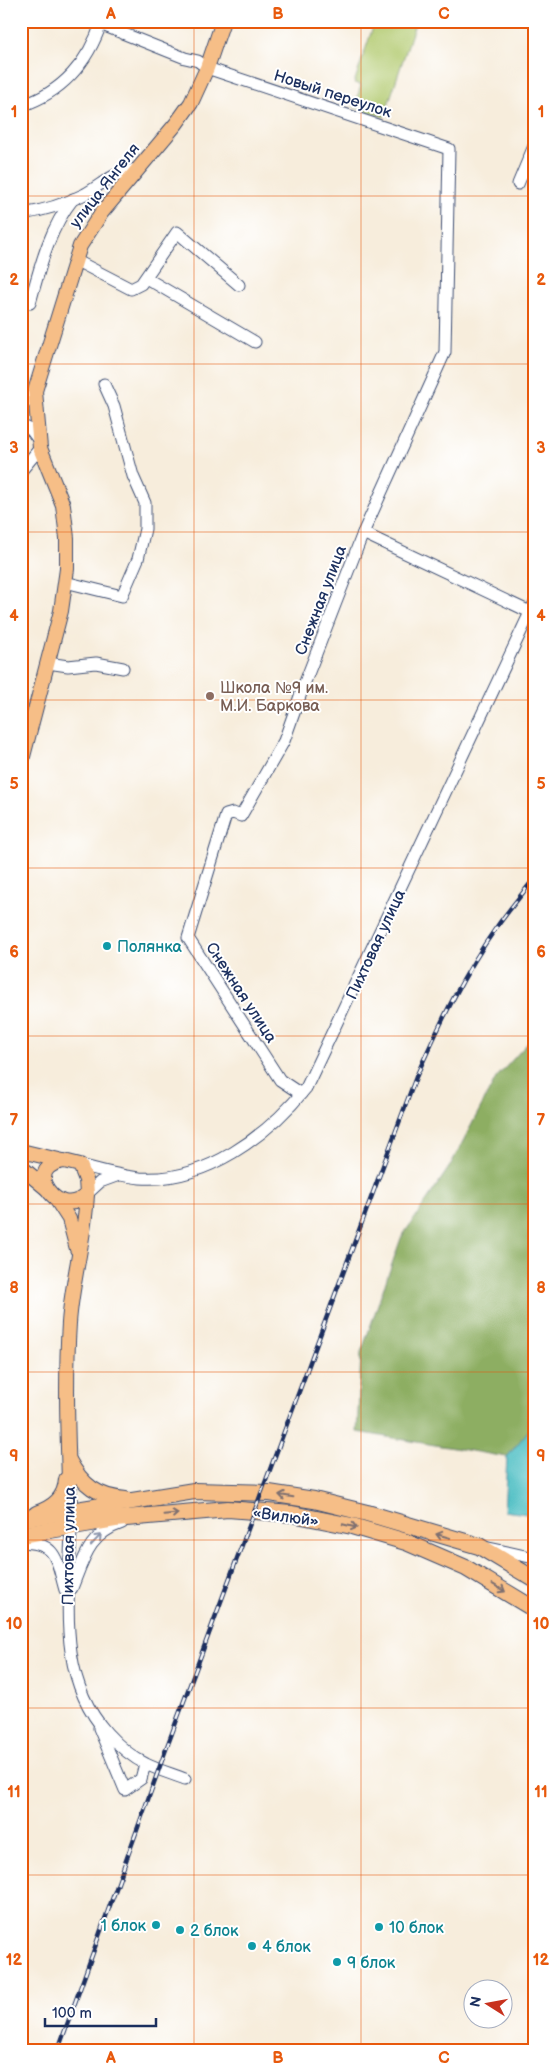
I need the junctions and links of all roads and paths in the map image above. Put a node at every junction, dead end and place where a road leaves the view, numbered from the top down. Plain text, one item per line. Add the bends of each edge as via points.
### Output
1 (223, 21) edge
2 (98, 22) edge
3 (207, 68) junction
4 (21, 106) edge
5 (534, 146) edge
6 (449, 149) joint
7 (138, 168) junction
8 (518, 184) dead end
9 (74, 198) junction
10 (21, 214) edge
11 (75, 260) junction
12 (146, 278) junction
13 (239, 285) dead end
14 (30, 303) dead end
15 (255, 342) dead end
16 (104, 384) dead end
17 (36, 391) junction
18 (21, 408) edge
19 (21, 425) edge
20 (40, 445) junction
21 (21, 471) edge
22 (363, 533) junction
23 (65, 582) junction
24 (532, 608) edge
25 (48, 663) junction
26 (123, 668) dead end
27 (21, 764) edge
28 (301, 1094) junction
29 (21, 1151) edge
30 (64, 1161) junction
31 (80, 1165) junction
32 (21, 1166) edge
33 (121, 1174) junction
34 (46, 1188) junction
35 (87, 1194) junction
36 (56, 1199) junction
37 (78, 1258) junction
38 (67, 1456) junction
39 (135, 1499) junction
40 (141, 1517) junction
41 (70, 1518) junction
42 (21, 1519) edge
43 (21, 1535) edge
44 (21, 1542) edge
45 (479, 1546) junction
46 (534, 1558) edge
47 (534, 1579) edge
48 (67, 1599) junction
49 (534, 1610) edge
50 (95, 1719) junction
51 (146, 1764) junction
52 (185, 1779) dead end

1 - 3 main road, улица Янгеля
2 - 3 street, Новый переулок via 198,61
2 - 4 street via 92,46 72,75 51,93
3 - 6 street, Новый переулок
3 - 7 main road, улица Янгеля via 191,103
5 - 8 street
6 - 22 street, Снежная улица via 445,352
7 - 9 street via 115,174
7 - 11 main road, улица Янгеля via 88,231
9 - 10 street via 41,211
9 - 14 street via 55,227
11 - 12 street via 131,289
11 - 17 main road, улица Янгеля
12 - 13 street via 177,232
12 - 15 street
16 - 23 street via 114,406 133,476 145,503 145,529 138,559 122,596
17 - 18 street, улица Янгеля
17 - 20 main road
19 - 20 street via 31,430
20 - 21 street
20 - 23 main road via 63,505 67,538
22 - 24 street
22 - 28 street, Снежная улица via 304,682 284,742 241,816 233,812 226,815 188,938 280,1080
23 - 25 main road
24 - 28 street, Пихтовая улица via 313,1076
25 - 26 street via 68,666 96,663
25 - 27 main road
28 - 33 street, Пихтовая улица via 261,1134 216,1161 173,1175 140,1178
29 - 30 main road
30 - 31 main road
30 - 34 main road via 47,1169 43,1179
31 - 33 street, Пихтовая улица
31 - 35 main road
32 - 34 main road
33 - 35 street via 100,1182
34 - 36 main road
35 - 36 main road via 72,1204
35 - 37 main road, Пихтовая улица
36 - 37 main road, Пихтовая улица via 69,1219
37 - 38 main road, Пихтовая улица via 69,1322
38 - 39 main road via 77,1474 94,1491
38 - 41 main road, Пихтовая улица
38 - 42 main road via 65,1484 56,1502
39 - 41 highway, «Вилюй»
45 -> 39 highway, «Вилюй» via 367,1513 268,1493 194,1491
40 - 41 highway, «Вилюй»
48 -> 40 street via 85,1555 98,1536
40 -> 49 highway, «Вилюй» via 228,1509 292,1514 352,1526 406,1542 466,1568
41 - 42 highway, «Вилюй»
41 - 43 highway, «Вилюй»
41 - 48 street, Пихтовая улица
44 - 48 street via 44,1544 52,1552
45 - 46 street
45 - 47 highway, «Вилюй»
48 - 50 street, Пихтовая улица via 73,1664
50 - 51 street, Пихтовая улица via 119,1746
50 - 51 street via 125,1790 141,1779
51 - 52 street, Пихтовая улица

